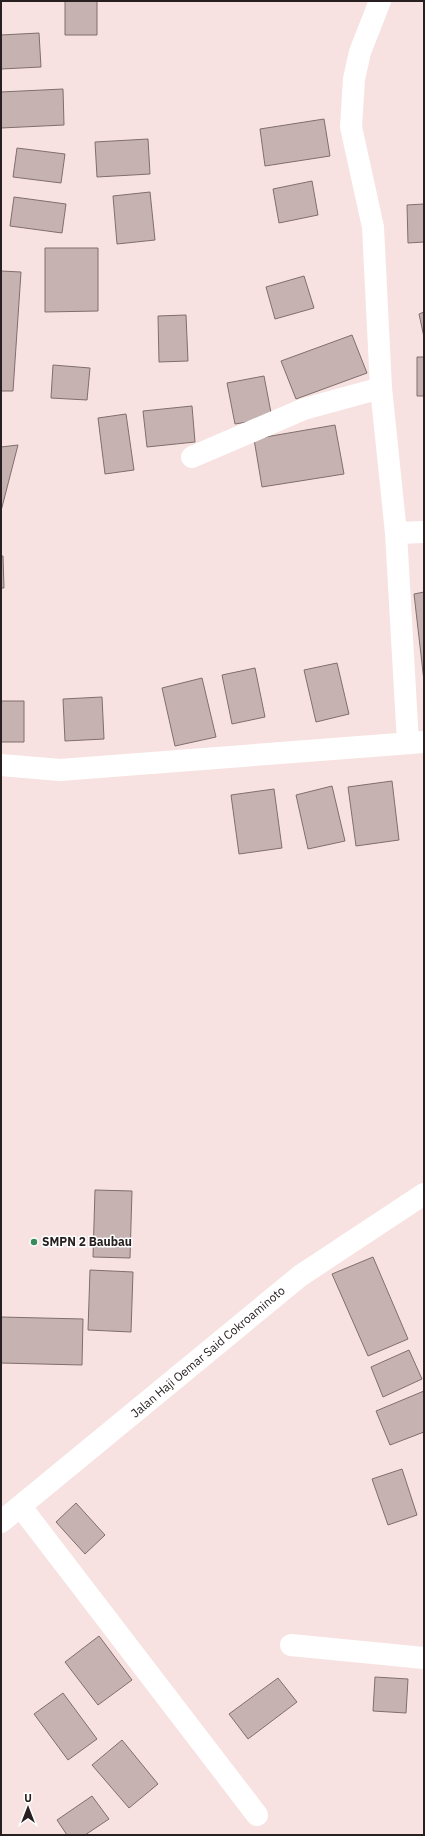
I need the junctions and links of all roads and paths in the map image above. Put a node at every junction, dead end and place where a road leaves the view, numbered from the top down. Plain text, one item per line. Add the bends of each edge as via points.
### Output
1 (380, 1) edge
2 (381, 388) junction
3 (192, 457) dead end
4 (424, 532) edge
5 (396, 533) junction
6 (416, 743) edge
7 (1, 765) edge
8 (424, 1194) edge
9 (21, 1507) junction
10 (1, 1522) edge
11 (291, 1645) dead end
12 (424, 1658) edge
13 (257, 1815) dead end

1 - 2 street via 360,52 354,79 351,127 373,227
2 - 3 street via 304,409
2 - 5 street
4 - 5 street
5 - 6 street
6 - 7 street via 60,770
8 - 9 street, Jalan Haji Oemar Said Cokroaminoto via 300,1276
9 - 10 street, Jalan Haji Oemar Said Cokroaminoto
9 - 13 street
11 - 12 street

